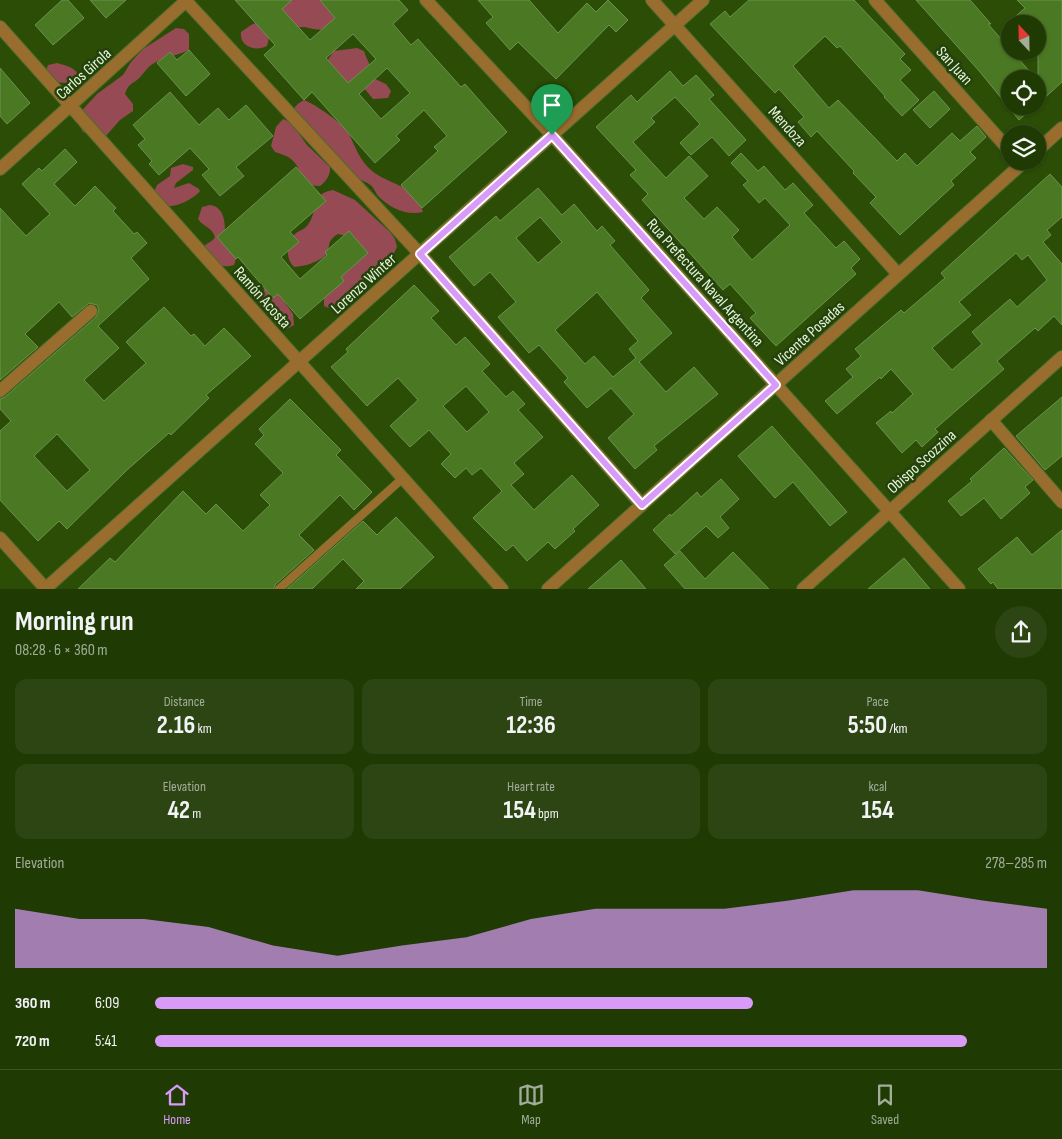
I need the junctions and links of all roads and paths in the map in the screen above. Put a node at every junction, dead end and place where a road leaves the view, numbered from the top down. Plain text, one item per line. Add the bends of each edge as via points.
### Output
1 (186, 0) edge
2 (426, 0) edge
3 (652, 0) edge
4 (702, 0) edge
5 (875, 0) edge
6 (675, 24) junction
7 (0, 27) edge
8 (70, 106) junction
9 (1062, 128) edge
10 (552, 135) junction
11 (1001, 141) edge
12 (1046, 143) edge
13 (0, 169) edge
14 (1013, 170) edge
15 (420, 254) junction
16 (898, 274) junction
17 (91, 312) dead end
18 (1062, 357) edge
19 (299, 362) junction
20 (776, 385) junction
21 (0, 392) edge
22 (991, 420) junction
23 (403, 478) junction
24 (1062, 502) edge
25 (642, 505) junction
26 (889, 511) junction
27 (0, 538) edge
28 (46, 589) edge
29 (279, 589) edge
30 (502, 589) edge
31 (548, 589) edge
32 (803, 589) edge
33 (958, 589) edge

1 - 8 street, Carlos Girola
1 - 15 street
2 - 10 street, Rua Prefectura Naval Argentina
3 - 6 street, Mendoza
4 - 6 street, Lorenzo Winter
5 - 11 street, San Juan
6 - 10 street, Lorenzo Winter
6 - 16 street, Mendoza
7 - 8 street, Ramón Acosta
8 - 13 street, Carlos Girola
8 - 19 street, Ramón Acosta
9 - 12 street
10 - 15 street, Lorenzo Winter
10 - 20 street, Rua Prefectura Naval Argentina
14 - 16 street, Vicente Posadas
15 - 19 street, Lorenzo Winter
15 - 25 street
16 - 20 street, Vicente Posadas
17 - 21 street
18 - 22 street, Obispo Scozzina
19 - 23 street, Ramón Acosta
19 - 28 street, Lorenzo Winter
20 - 25 street, Vicente Posadas
20 - 26 street, Rua Prefectura Naval Argentina
22 - 24 street
22 - 26 street, Obispo Scozzina
23 - 29 lane
23 - 30 street, Ramón Acosta
25 - 31 street, Vicente Posadas
26 - 32 street, Obispo Scozzina
26 - 33 street, Rua Prefectura Naval Argentina
27 - 28 street

